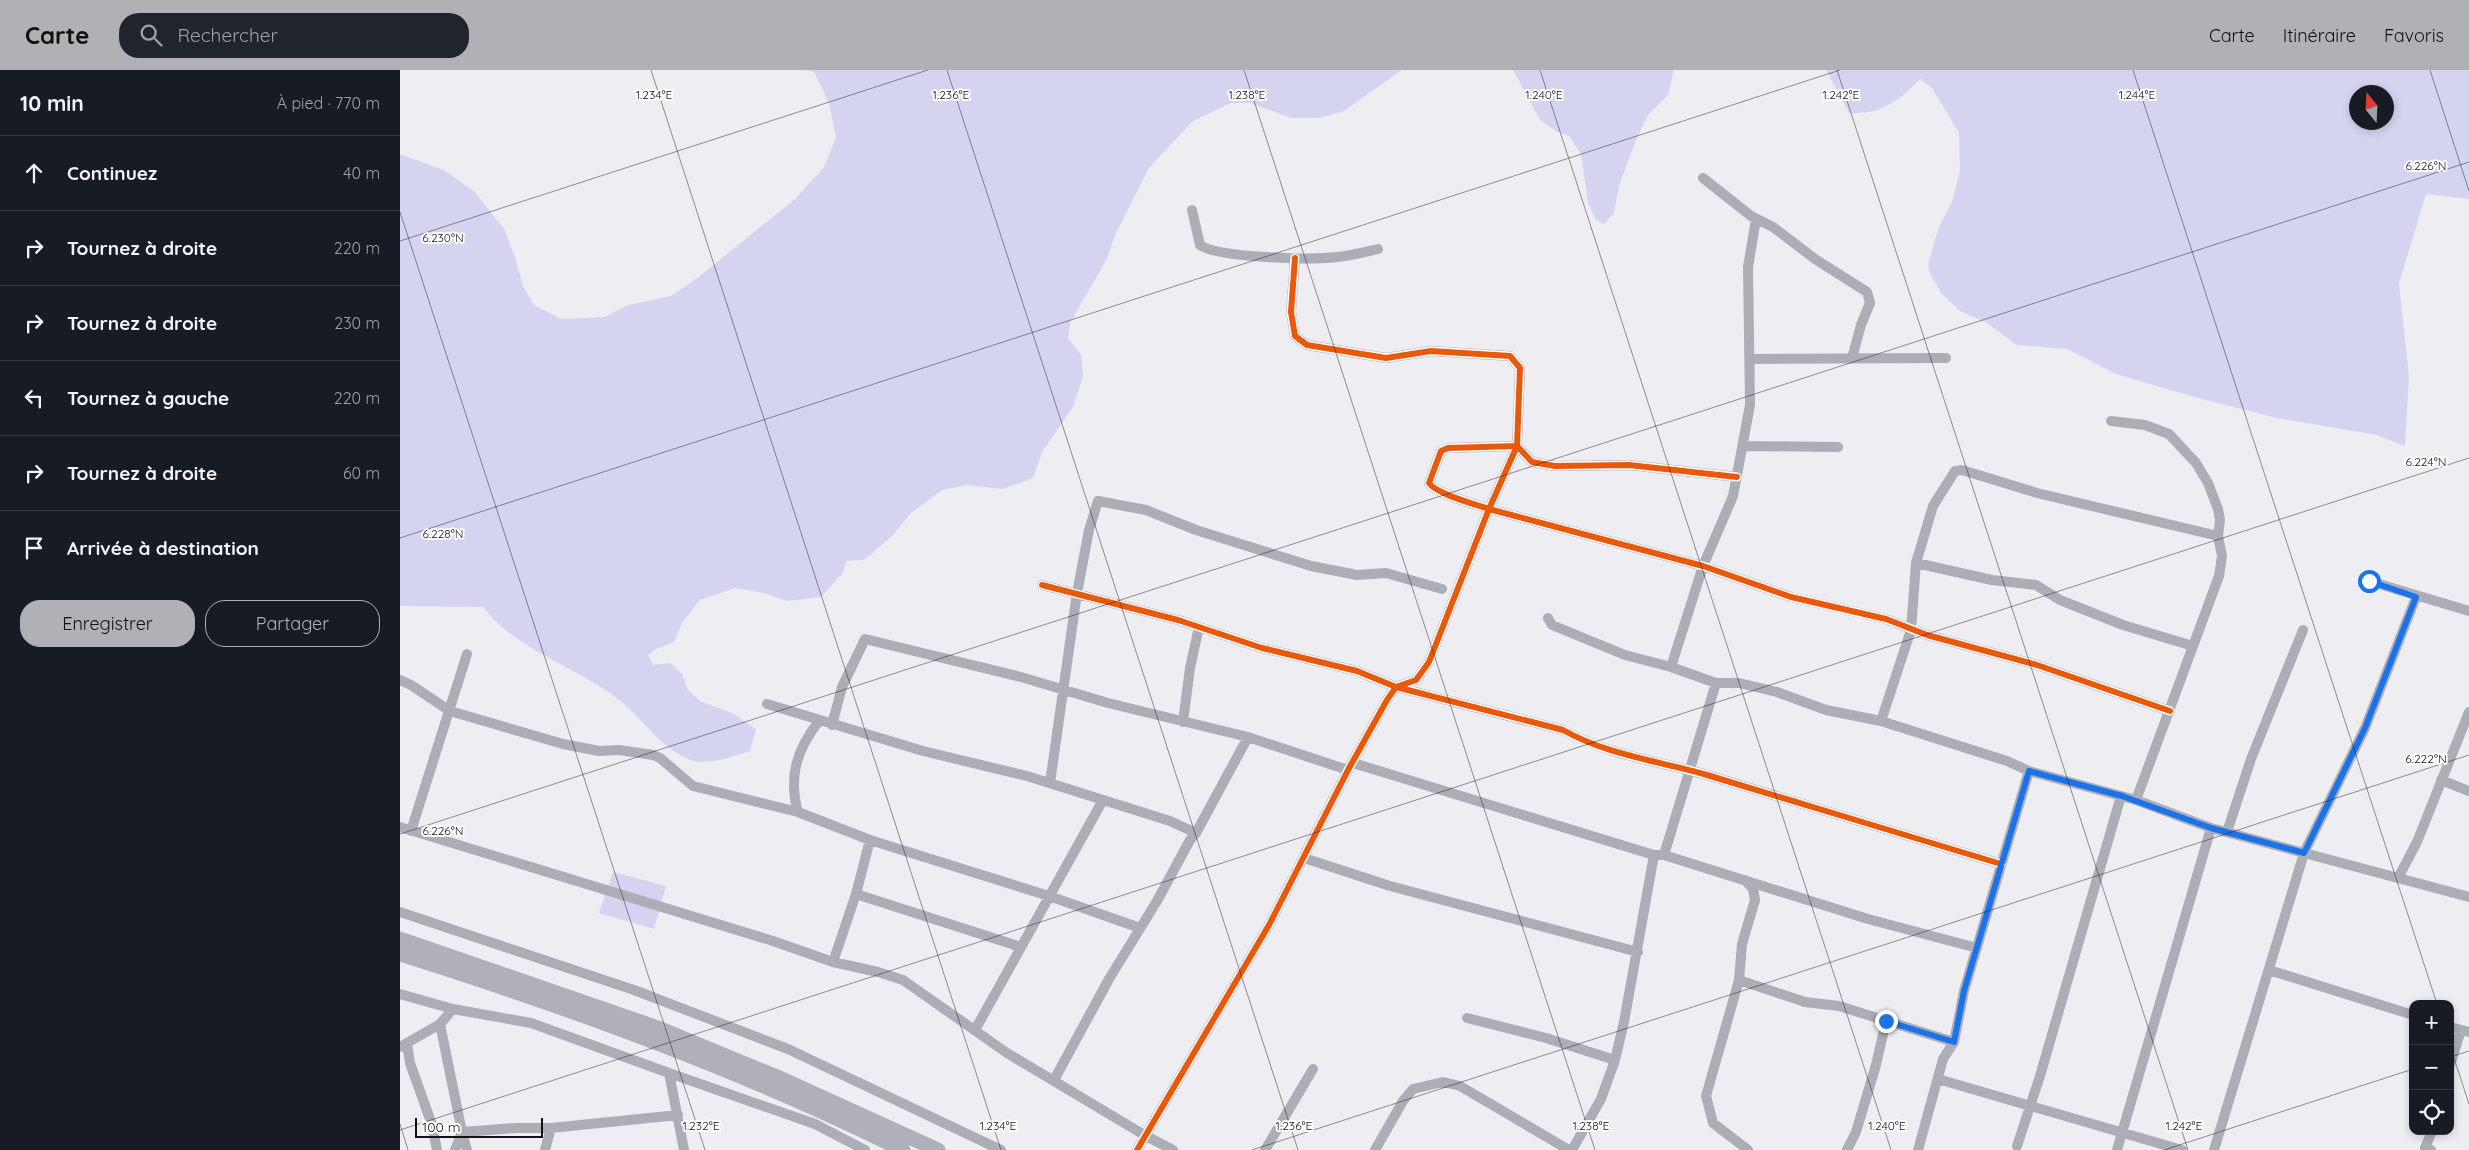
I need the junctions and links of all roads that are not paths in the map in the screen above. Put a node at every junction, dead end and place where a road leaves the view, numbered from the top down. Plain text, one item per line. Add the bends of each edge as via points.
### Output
1 (1702, 178) dead end
2 (1192, 210) dead end
3 (1756, 219) junction
4 (1378, 249) dead end
5 (1295, 258) junction
6 (1852, 358) junction
7 (1946, 358) dead end
8 (1751, 359) junction
9 (2111, 421) dead end
10 (1518, 446) junction
11 (1743, 446) junction
12 (1838, 447) dead end
13 (1737, 477) junction
14 (1489, 509) junction
15 (2218, 536) junction
16 (1916, 563) junction
17 (1703, 566) junction
18 (2369, 581) dead end
19 (1042, 585) dead end
20 (1442, 589) dead end
21 (1077, 593) junction
22 (2416, 597) junction
23 (2469, 611) edge
24 (1548, 618) dead end
25 (1199, 627) junction
26 (1911, 630) junction
27 (2303, 630) dead end
28 (2193, 646) junction
29 (467, 654) dead end
30 (1671, 667) junction
31 (400, 680) edge
32 (1716, 683) junction
33 (1396, 687) junction
34 (1064, 689) junction
35 (767, 704) dead end
36 (450, 711) junction
37 (2170, 711) junction
38 (2469, 712) edge
39 (819, 721) junction
40 (1881, 721) junction
41 (1184, 722) junction
42 (832, 725) junction
43 (1248, 737) junction
44 (1350, 766) junction
45 (1690, 770) junction
46 (2029, 771) junction
47 (2441, 780) junction
48 (1050, 783) junction
49 (2469, 791) edge
50 (2122, 796) junction
51 (1102, 800) junction
52 (2136, 800) junction
53 (798, 812) junction
54 (400, 827) edge
55 (2211, 828) junction
56 (411, 831) junction
57 (2227, 832) junction
58 (1196, 833) junction
59 (870, 840) junction
60 (2304, 853) junction
61 (1659, 855) junction
62 (1304, 858) junction
63 (2001, 864) junction
64 (2398, 878) junction
65 (1745, 880) junction
66 (856, 894) junction
67 (1049, 896) junction
68 (2469, 896) edge
69 (400, 912) edge
70 (1140, 928) junction
71 (400, 940) edge
72 (1021, 947) junction
73 (1977, 948) junction
74 (1638, 952) junction
75 (400, 954) edge
76 (832, 962) junction
77 (2269, 970) junction
78 (1739, 980) junction
79 (400, 994) edge
80 (453, 1009) junction
81 (2409, 1014) edge
82 (1466, 1018) dead end
83 (1886, 1021) junction
84 (440, 1024) junction
85 (975, 1030) junction
86 (2465, 1031) edge
87 (1954, 1042) junction
88 (403, 1046) edge
89 (2454, 1055) edge
90 (1614, 1060) junction
91 (1313, 1069) dead end
92 (669, 1073) junction
93 (1938, 1079) junction
94 (1054, 1080) junction
95 (2031, 1105) junction
96 (678, 1116) junction
97 (551, 1128) junction
98 (462, 1132) junction
99 (2122, 1132) junction
100 (2430, 1135) edge
101 (1146, 1136) junction
102 (2017, 1146) dead end
103 (437, 1150) edge
104 (455, 1150) edge
105 (467, 1150) edge
106 (545, 1150) edge
107 (684, 1150) edge
108 (865, 1150) edge
109 (903, 1150) edge
110 (938, 1150) edge
111 (1001, 1150) edge
112 (1137, 1150) edge
113 (1173, 1150) edge
114 (1265, 1150) edge
115 (1375, 1150) edge
116 (1571, 1150) edge
117 (1748, 1150) edge
118 (1847, 1150) edge
119 (1918, 1150) edge
120 (2117, 1150) edge
121 (2182, 1150) edge
122 (2214, 1150) edge
123 (2431, 1150) edge

1 - 3 street
2 - 5 street via 1201,247
3 - 6 street via 1773,227 1867,292 1870,303
3 - 8 street via 1748,267
4 - 5 street via 1337,257
5 - 10 street via 1291,312 1296,336 1307,345 1386,358 1431,351 1510,356 1520,368
6 - 7 street
6 - 8 street
8 - 11 street via 1750,405
9 - 15 street via 2158,429 2169,434 2181,446 2208,483 2220,520
10 - 13 street via 1532,462 1555,466 1630,465
10 - 14 street
10 - 14 street via 1448,448 1439,454 1430,485
11 - 12 street
11 - 13 street
13 - 17 street via 1733,496
14 - 17 street
14 - 33 street via 1429,662 1416,680
15 - 16 street via 2037,493 1962,470 1955,471 1933,506
15 - 28 street via 2222,556 2219,576
16 - 26 street
16 - 28 street via 1992,580 2036,585 2060,600 2123,625
17 - 26 street via 1791,596 1886,619
17 - 30 street
18 - 22 street
19 - 21 street
20 - 21 street via 1386,573 1350,575 1312,566 1196,530 1146,510 1100,500 1095,503 1088,530
21 - 25 street
21 - 34 street
22 - 23 street
22 - 60 street via 2365,728
24 - 30 street via 1552,625 1625,655
25 - 33 street via 1262,648 1358,672
25 - 41 street
26 - 37 street via 2037,666
26 - 40 street
27 - 57 street via 2251,759
28 - 37 street
29 - 36 street
30 - 32 street
31 - 36 street
32 - 40 street via 1739,683 1777,692 1826,710
32 - 45 street
33 - 44 street
33 - 45 street via 1563,730 1580,740
34 - 41 street
34 - 42 street via 865,639 842,687
34 - 48 street
35 - 39 street
36 - 53 street via 563,744 599,751 653,755 693,786
36 - 56 street
37 - 52 street
38 - 47 street
39 - 42 street
39 - 53 street via 803,746 793,780 792,790
40 - 46 street
41 - 43 street
42 - 48 street
43 - 44 street
43 - 58 street
44 - 61 street
44 - 62 street
45 - 61 street
45 - 63 street
46 - 50 street
46 - 63 street
47 - 49 street
47 - 64 street via 2417,842
48 - 51 street
50 - 52 street
50 - 95 street
51 - 58 street via 1170,821
51 - 67 street
52 - 55 street
53 - 59 street
54 - 56 street
55 - 57 street
55 - 99 street
56 - 76 street
57 - 60 street
58 - 70 street
59 - 66 street
59 - 67 street
60 - 64 street
60 - 77 street
61 - 65 street
61 - 74 street
62 - 74 street via 1390,886
62 - 101 street via 1262,937
63 - 73 street
64 - 68 street
65 - 73 street via 1868,919
65 - 78 street via 1753,889 1756,900 1742,944
66 - 72 street
66 - 76 street
67 - 70 street
67 - 72 street
69 - 111 street via 634,990 788,1049
70 - 94 street
71 - 110 main road via 658,1028
72 - 85 street
73 - 87 street
74 - 90 street
75 - 109 main road via 480,979 771,1088
76 - 85 street via 903,980
77 - 81 street
77 - 122 street
78 - 83 street via 1805,1002 1839,1006
78 - 117 street via 1706,1096 1713,1123
79 - 80 street
80 - 84 street
80 - 92 street via 531,1023
82 - 90 street via 1546,1038
83 - 87 street
83 - 118 street via 1856,1132
84 - 88 street
84 - 98 street
85 - 94 street
86 - 89 street
87 - 93 street via 1943,1059
88 - 103 street via 432,1125
90 - 116 street via 1601,1099
91 - 114 street
92 - 96 street
92 - 108 street via 815,1124
93 - 95 street
93 - 119 street
94 - 101 street
95 - 99 street
95 - 102 street
96 - 97 street
96 - 107 street
97 - 98 street
97 - 106 street
98 - 104 street
98 - 105 street
99 - 120 street
99 - 121 street
100 - 123 street via 2425,1148
101 - 112 street
101 - 113 street
115 - 116 street via 1407,1094 1421,1086 1443,1082 1456,1084

